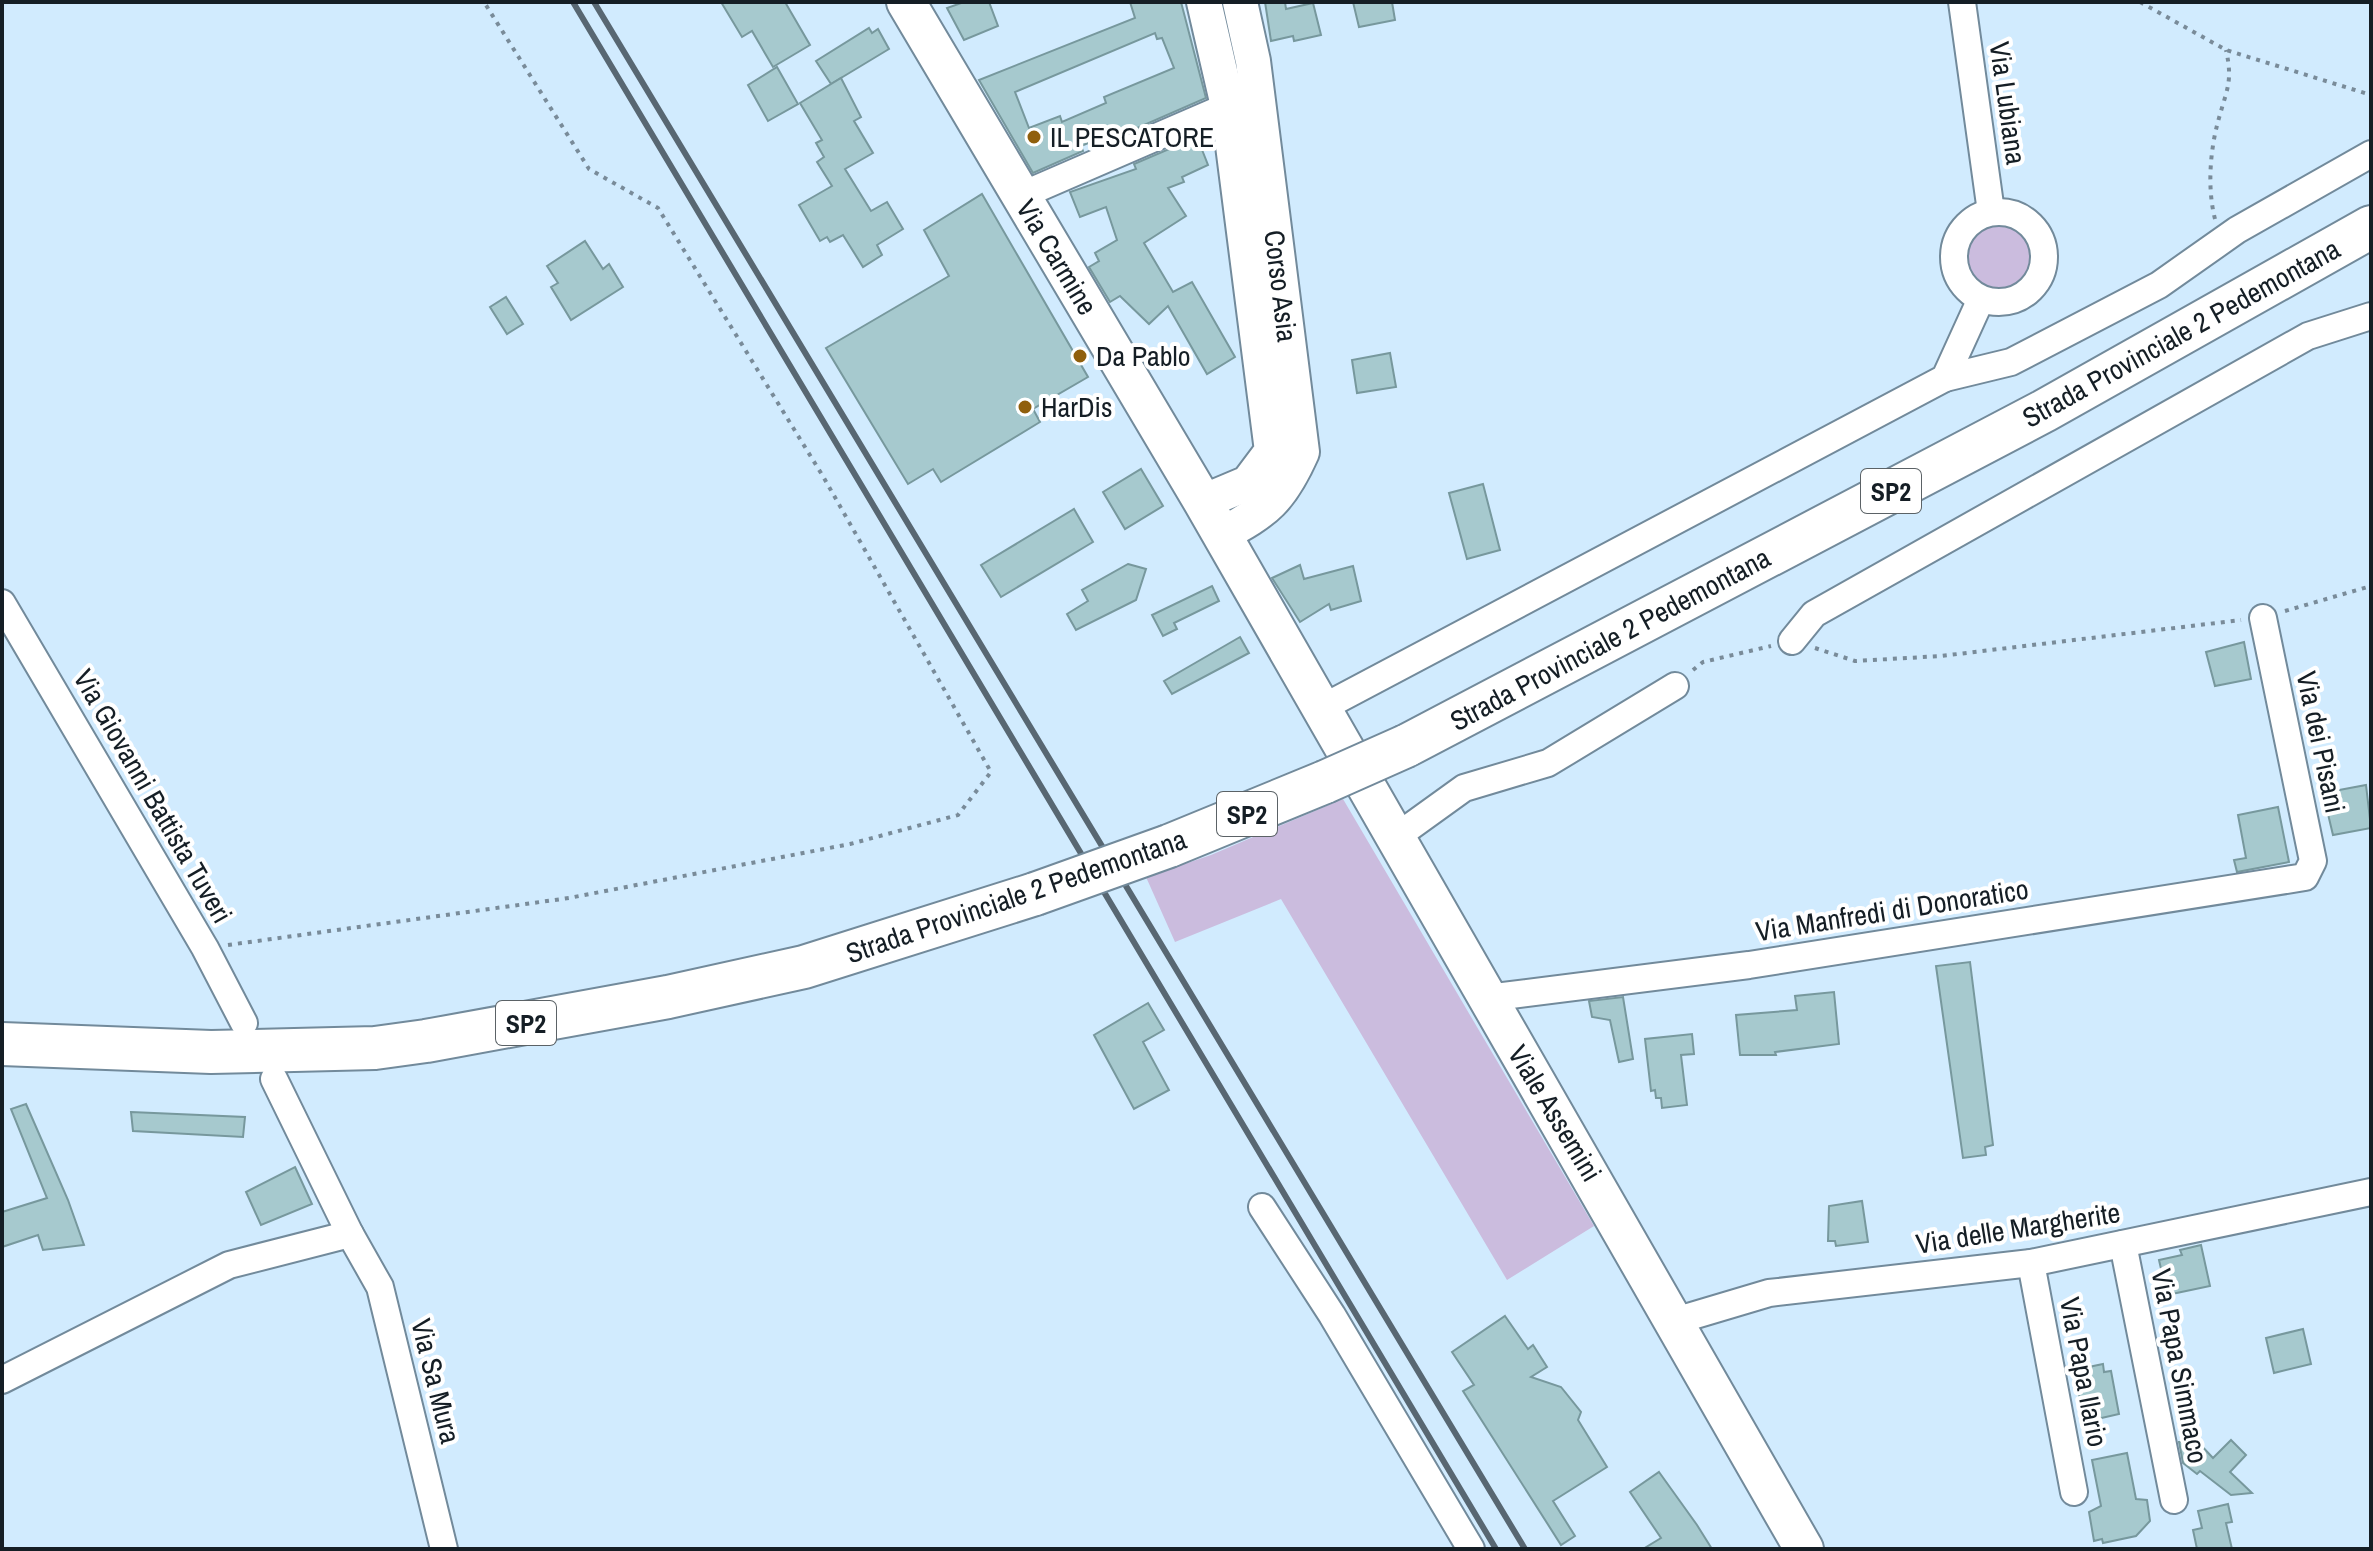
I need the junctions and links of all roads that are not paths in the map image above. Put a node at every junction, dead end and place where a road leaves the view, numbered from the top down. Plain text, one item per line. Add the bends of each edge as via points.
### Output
1 (906, 2) edge
2 (1204, 2) edge
3 (1240, 2) edge
4 (1962, 2) edge
5 (1228, 106) junction
6 (2371, 154) edge
7 (1020, 196) junction
8 (1991, 212) junction
9 (2371, 227) edge
10 (1981, 299) junction
11 (2371, 316) edge
12 (1945, 378) junction
13 (1203, 502) junction
14 (1221, 535) junction
15 (2, 603) edge
16 (2263, 618) road end
17 (1792, 641) road end
18 (1675, 686) road end
19 (1313, 693) junction
20 (1396, 837) junction
21 (2305, 877) joint
22 (1487, 998) junction
23 (244, 1023) dead end
24 (2, 1044) edge
25 (274, 1079) dead end
26 (2371, 1192) edge
27 (1262, 1207) dead end
28 (350, 1234) junction
29 (2123, 1244) junction
30 (2031, 1263) junction
31 (1675, 1321) junction
32 (2, 1380) edge
33 (2074, 1492) dead end
34 (2174, 1500) dead end
35 (444, 1549) edge
36 (1471, 1549) edge
37 (1804, 1549) edge

1 - 7 main road, Via Carmine
2 - 5 street, Corso Asia
3 - 14 street, Corso Asia via 1253,61 1302,452 1285,490 1252,519
4 - 8 street, Via Lubiana
5 - 7 street
5 - 13 street, Corso Asia via 1272,451 1248,483
6 - 12 street via 2221,241 2159,285 2011,362
7 - 13 main road, Via Carmine
8 - 10 street via 1966,226 1954,252 1959,280
8 - 10 street via 2021,218 2033,227 2045,255 2043,271 2025,295 2011,302
9 - 24 main road, Strada Provinciale 2 Pedemontana / SP2, bridge via 2044,411 1406,746 1169,846 1035,894 804,967 426,1041 375,1048 211,1052
10 - 12 street
11 - 17 street via 2308,336 1814,614
12 - 19 street
13 - 14 main road, Via Carmine
14 - 19 main road, Via Carmine
15 - 23 street, Via Giovanni Battista Tuveri
16 - 21 street, Via dei Pisani via 2313,861
18 - 20 street via 1548,763 1464,788
19 - 20 main road, Viale Assemini
20 - 22 main road, Viale Assemini
21 - 22 street, Via Manfredi di Donoratico via 1749,965
22 - 31 main road, Viale Assemini
25 - 28 street, Via Sa Mura
26 - 29 street, Via delle Margherite
27 - 36 street
28 - 32 street via 229,1265
28 - 35 street, Via Sa Mura via 380,1287
29 - 30 street, Via delle Margherite
29 - 34 street, Via Papa Simmaco
30 - 31 street, Via delle Margherite via 1769,1293
30 - 33 street, Via Papa Ilario
31 - 37 main road, Viale Assemini

